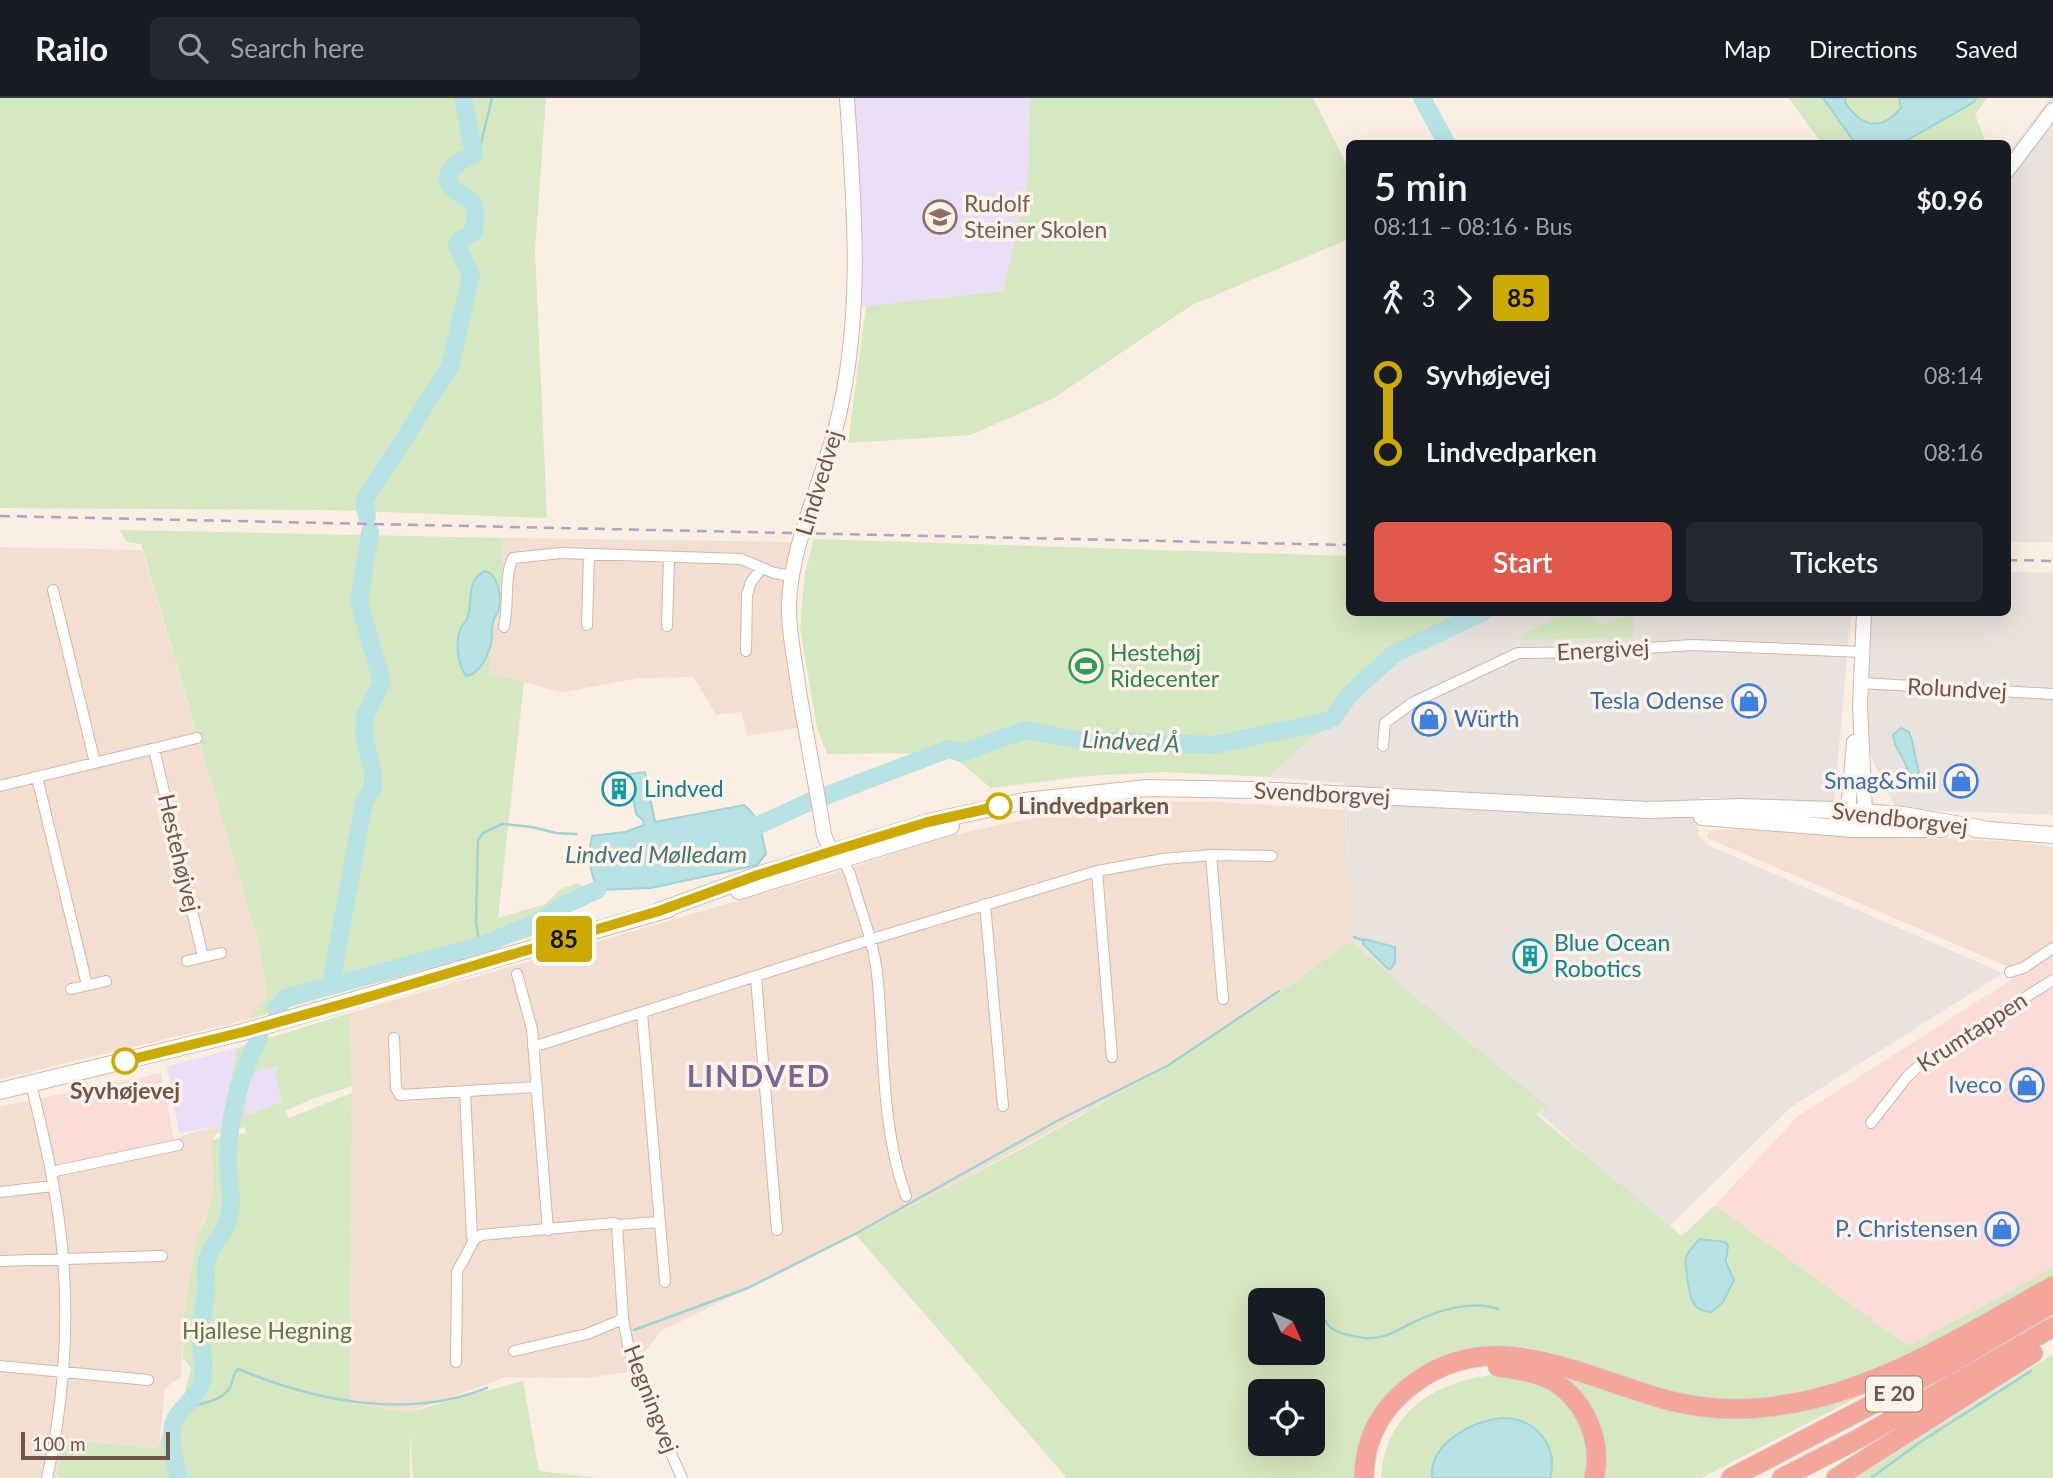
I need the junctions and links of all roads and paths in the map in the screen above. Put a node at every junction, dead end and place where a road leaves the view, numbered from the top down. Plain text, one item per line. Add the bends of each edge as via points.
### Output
1 (847, 98) edge
2 (2053, 110) edge
3 (2011, 167) edge
4 (589, 554) junction
5 (669, 557) junction
6 (762, 568) junction
7 (793, 576) junction
8 (53, 590) dead end
9 (1864, 616) edge
10 (587, 625) dead end
11 (667, 626) dead end
12 (504, 627) dead end
13 (746, 651) dead end
14 (1862, 652) junction
15 (1861, 683) junction
16 (2053, 694) edge
17 (1860, 706) junction
18 (197, 738) dead end
19 (1383, 746) dead end
20 (154, 749) junction
21 (95, 763) junction
22 (37, 777) junction
23 (0, 786) edge
24 (1648, 810) junction
25 (1865, 812) junction
26 (1850, 819) junction
27 (1984, 829) junction
28 (2048, 833) edge
29 (838, 855) junction
30 (1211, 855) junction
31 (1272, 856) dead end
32 (1097, 871) junction
33 (985, 904) junction
34 (869, 940) junction
35 (2053, 948) edge
36 (221, 953) dead end
37 (203, 957) junction
38 (187, 961) dead end
39 (2010, 972) dead end
40 (517, 974) dead end
41 (756, 978) junction
42 (2053, 980) edge
43 (106, 981) dead end
44 (87, 985) junction
45 (71, 989) dead end
46 (1223, 999) dead end
47 (642, 1013) junction
48 (394, 1038) dead end
49 (533, 1047) junction
50 (1112, 1058) dead end
51 (31, 1084) junction
52 (536, 1087) junction
53 (0, 1091) edge
54 (465, 1092) junction
55 (1003, 1106) dead end
56 (1871, 1123) dead end
57 (178, 1145) dead end
58 (51, 1172) junction
59 (53, 1186) junction
60 (0, 1192) edge
61 (906, 1196) dead end
62 (660, 1222) junction
63 (617, 1225) junction
64 (548, 1230) junction
65 (777, 1230) dead end
66 (474, 1240) junction
67 (162, 1256) dead end
68 (63, 1259) junction
69 (0, 1261) edge
70 (665, 1282) dead end
71 (2053, 1286) edge
72 (2053, 1303) edge
73 (623, 1319) junction
74 (2053, 1327) edge
75 (2053, 1340) edge
76 (514, 1351) dead end
77 (456, 1362) dead end
78 (0, 1366) edge
79 (62, 1373) junction
80 (148, 1380) dead end
81 (47, 1478) edge
82 (682, 1478) edge
83 (1364, 1478) edge
84 (1377, 1478) edge
85 (1594, 1478) edge
86 (1731, 1478) edge
87 (1782, 1478) edge
88 (1836, 1478) edge

1 - 7 street, Lindvedvej via 856,254 850,358 840,411
2 - 3 street
4 - 5 street
4 - 10 street
4 - 12 street via 513,558
5 - 6 street via 741,559
5 - 11 street
6 - 7 street
6 - 13 street via 747,595
7 - 29 street, Lindvedvej via 789,625 824,835
8 - 21 street
9 - 14 street
14 - 15 street
14 - 19 street, Energivej via 1693,645 1518,653 1412,703 1385,723
15 - 16 street, Rolundvej
15 - 17 street
17 - 25 street
17 - 26 street
18 - 20 street
20 - 21 street
20 - 37 street, Hestehøjvej
21 - 22 street
22 - 23 street
22 - 44 street
24 - 26 main road, Svendborgvej via 1740,807
24 - 26 main road, Svendborgvej via 1680,817
24 - 29 main road, Svendborgvej via 1160,788 997,806 931,834
25 - 26 main road, Svendborgvej
25 - 27 main road, Svendborgvej
26 - 27 main road, Svendborgvej
27 - 28 main road, Svendborgvej
29 - 34 street via 850,874
29 - 51 main road, Svendborgvej via 760,886 243,1032
30 - 31 street
30 - 32 street
30 - 46 street
32 - 33 street
32 - 50 street
33 - 34 street
33 - 55 street
34 - 41 street
34 - 61 street via 876,970 888,1129
35 - 39 street, Krumtappen
36 - 37 street
37 - 38 street
40 - 49 street
41 - 47 street
41 - 65 street
42 - 56 street, Krumtappen via 1924,1061
43 - 44 street
44 - 45 street
47 - 49 street
47 - 62 street
48 - 54 street via 400,1095
49 - 52 street
51 - 53 main road, Svendborgvej
51 - 58 street
52 - 54 street
52 - 64 street
54 - 66 street
57 - 58 street
58 - 59 street
59 - 60 street
59 - 68 street
62 - 63 street
62 - 70 street
63 - 64 street
63 - 73 street, Hegningvej
64 - 66 street via 481,1235
66 - 77 street via 457,1272
67 - 68 street
68 - 69 street
68 - 79 street
71 - 83 highway via 1892,1371 1818,1398 1783,1405 1709,1407 1673,1401 1537,1360 1495,1355 1462,1359 1433,1371 1391,1403 1366,1450
72 - 86 highway, E 20 via 1946,1366
73 - 76 street, Hegningvej via 587,1334
73 - 82 street, Hegningvej via 638,1379
74 - 87 highway, E 20
75 - 88 highway
78 - 79 street
79 - 80 street
79 - 81 street
84 - 85 highway via 1384,1437 1396,1416 1417,1396 1470,1370 1499,1367 1551,1380 1585,1412 1596,1449

